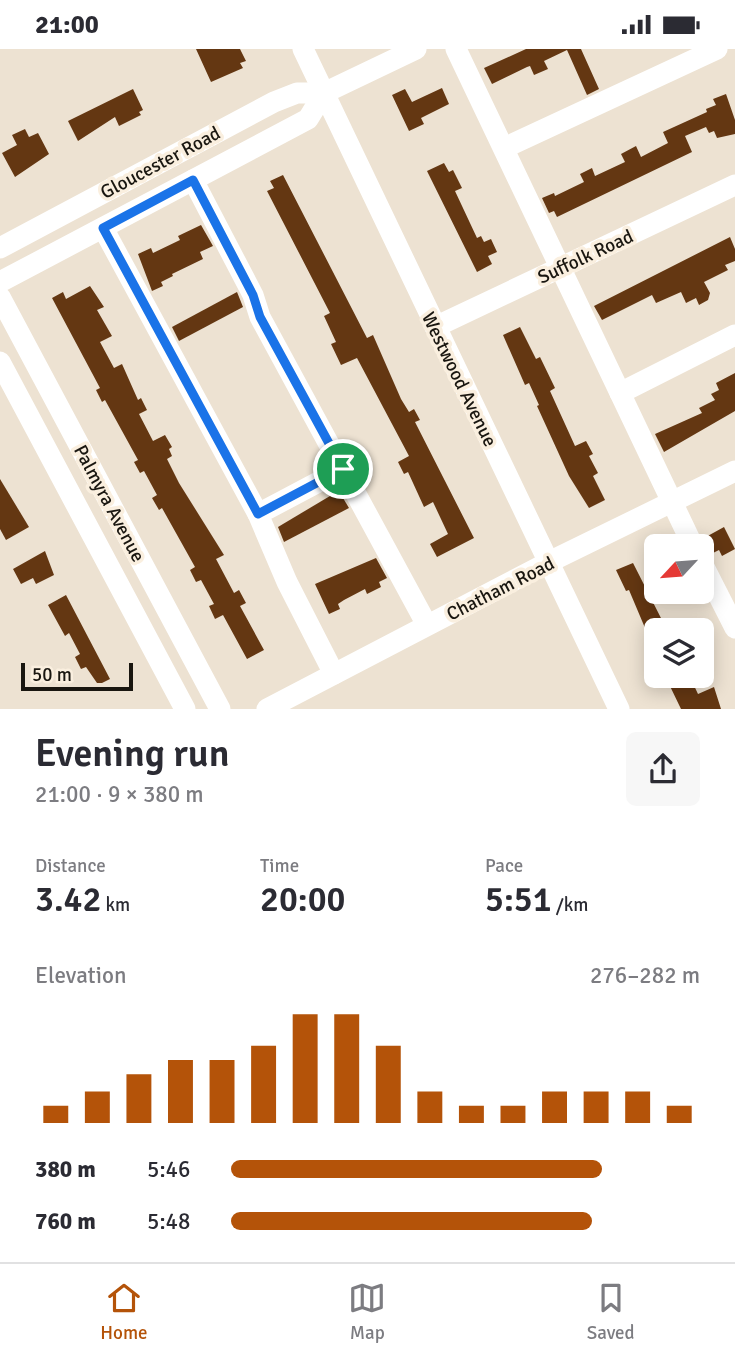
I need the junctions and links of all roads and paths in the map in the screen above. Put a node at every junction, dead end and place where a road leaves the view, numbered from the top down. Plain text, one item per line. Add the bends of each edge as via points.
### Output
1 (303, 49) edge
2 (416, 49) edge
3 (456, 49) edge
4 (717, 49) edge
5 (324, 93) junction
6 (504, 148) junction
7 (193, 180) junction
8 (735, 185) edge
9 (103, 228) junction
10 (0, 248) edge
11 (560, 268) junction
12 (0, 282) edge
13 (0, 297) edge
14 (435, 327) junction
15 (735, 335) edge
16 (0, 362) edge
17 (620, 393) junction
18 (343, 469) junction
19 (735, 471) edge
20 (671, 501) junction
21 (258, 514) junction
22 (687, 534) edge
23 (547, 563) junction
24 (714, 587) edge
25 (427, 625) junction
26 (735, 628) edge
27 (334, 674) junction
28 (185, 709) edge
29 (220, 709) edge
30 (267, 709) edge
31 (619, 709) edge

1 - 5 street, Westwood Avenue
2 - 5 street, Gloucester Road
3 - 6 street
4 - 6 street
5 - 7 street, Gloucester Road via 308,118
5 - 10 street, Gloucester Road via 297,93 274,102
5 - 14 street, Westwood Avenue
6 - 11 street
7 - 9 street, Gloucester Road
7 - 18 street via 260,317
8 - 11 street, Suffolk Road
9 - 12 street, Gloucester Road
9 - 21 street
11 - 14 street, Suffolk Road
11 - 17 street
13 - 29 street, Palmyra Avenue
14 - 23 street, Westwood Avenue
15 - 17 street
16 - 28 street, Palmyra Avenue
17 - 20 street
18 - 21 street
18 - 25 street
19 - 20 street, Chatham Road
20 - 22 street
20 - 23 street, Chatham Road
21 - 27 street
23 - 25 street, Chatham Road
23 - 31 street, Westwood Avenue
24 - 26 street
25 - 27 street, Chatham Road
27 - 30 street, Chatham Road

